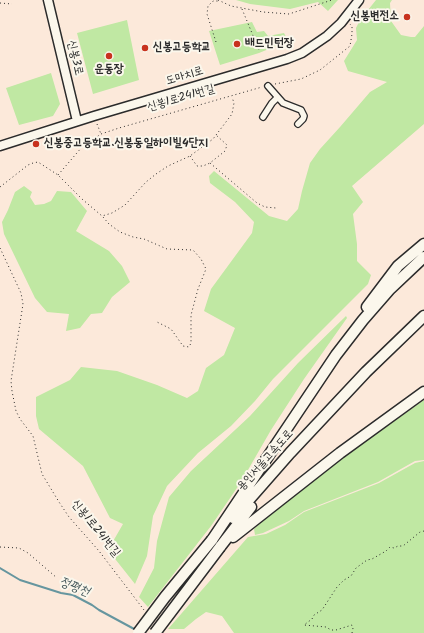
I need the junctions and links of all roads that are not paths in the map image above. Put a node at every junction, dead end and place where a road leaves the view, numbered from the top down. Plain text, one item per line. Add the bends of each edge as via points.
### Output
1 (48, 0) edge
2 (358, 0) edge
3 (268, 86) road end
4 (278, 98) junction
5 (263, 117) dead end
6 (77, 121) junction
7 (298, 124) dead end
8 (0, 146) edge
9 (424, 244) edge
10 (424, 257) edge
11 (424, 316) edge
12 (424, 324) edge
13 (342, 347) junction
14 (424, 392) edge
15 (216, 543) junction
16 (138, 633) edge
17 (156, 633) edge

1 - 6 main road, 신봉3로
2 - 6 main road, 도마치로 via 336,28 320,41 287,59
3 - 4 street
4 - 5 street
4 - 7 street via 283,103 302,110 304,116
6 - 8 main road, 도마치로
9 - 13 highway via 391,273
10 - 13 highway via 390,289
11 - 15 highway, 용인서울고속도로 via 356,382
12 - 15 highway, 용인서울고속도로 via 310,439
13 - 15 highway
14 - 15 highway
15 - 16 highway, 용인서울고속도로, bridge via 165,597
15 - 17 highway, 용인서울고속도로, bridge

